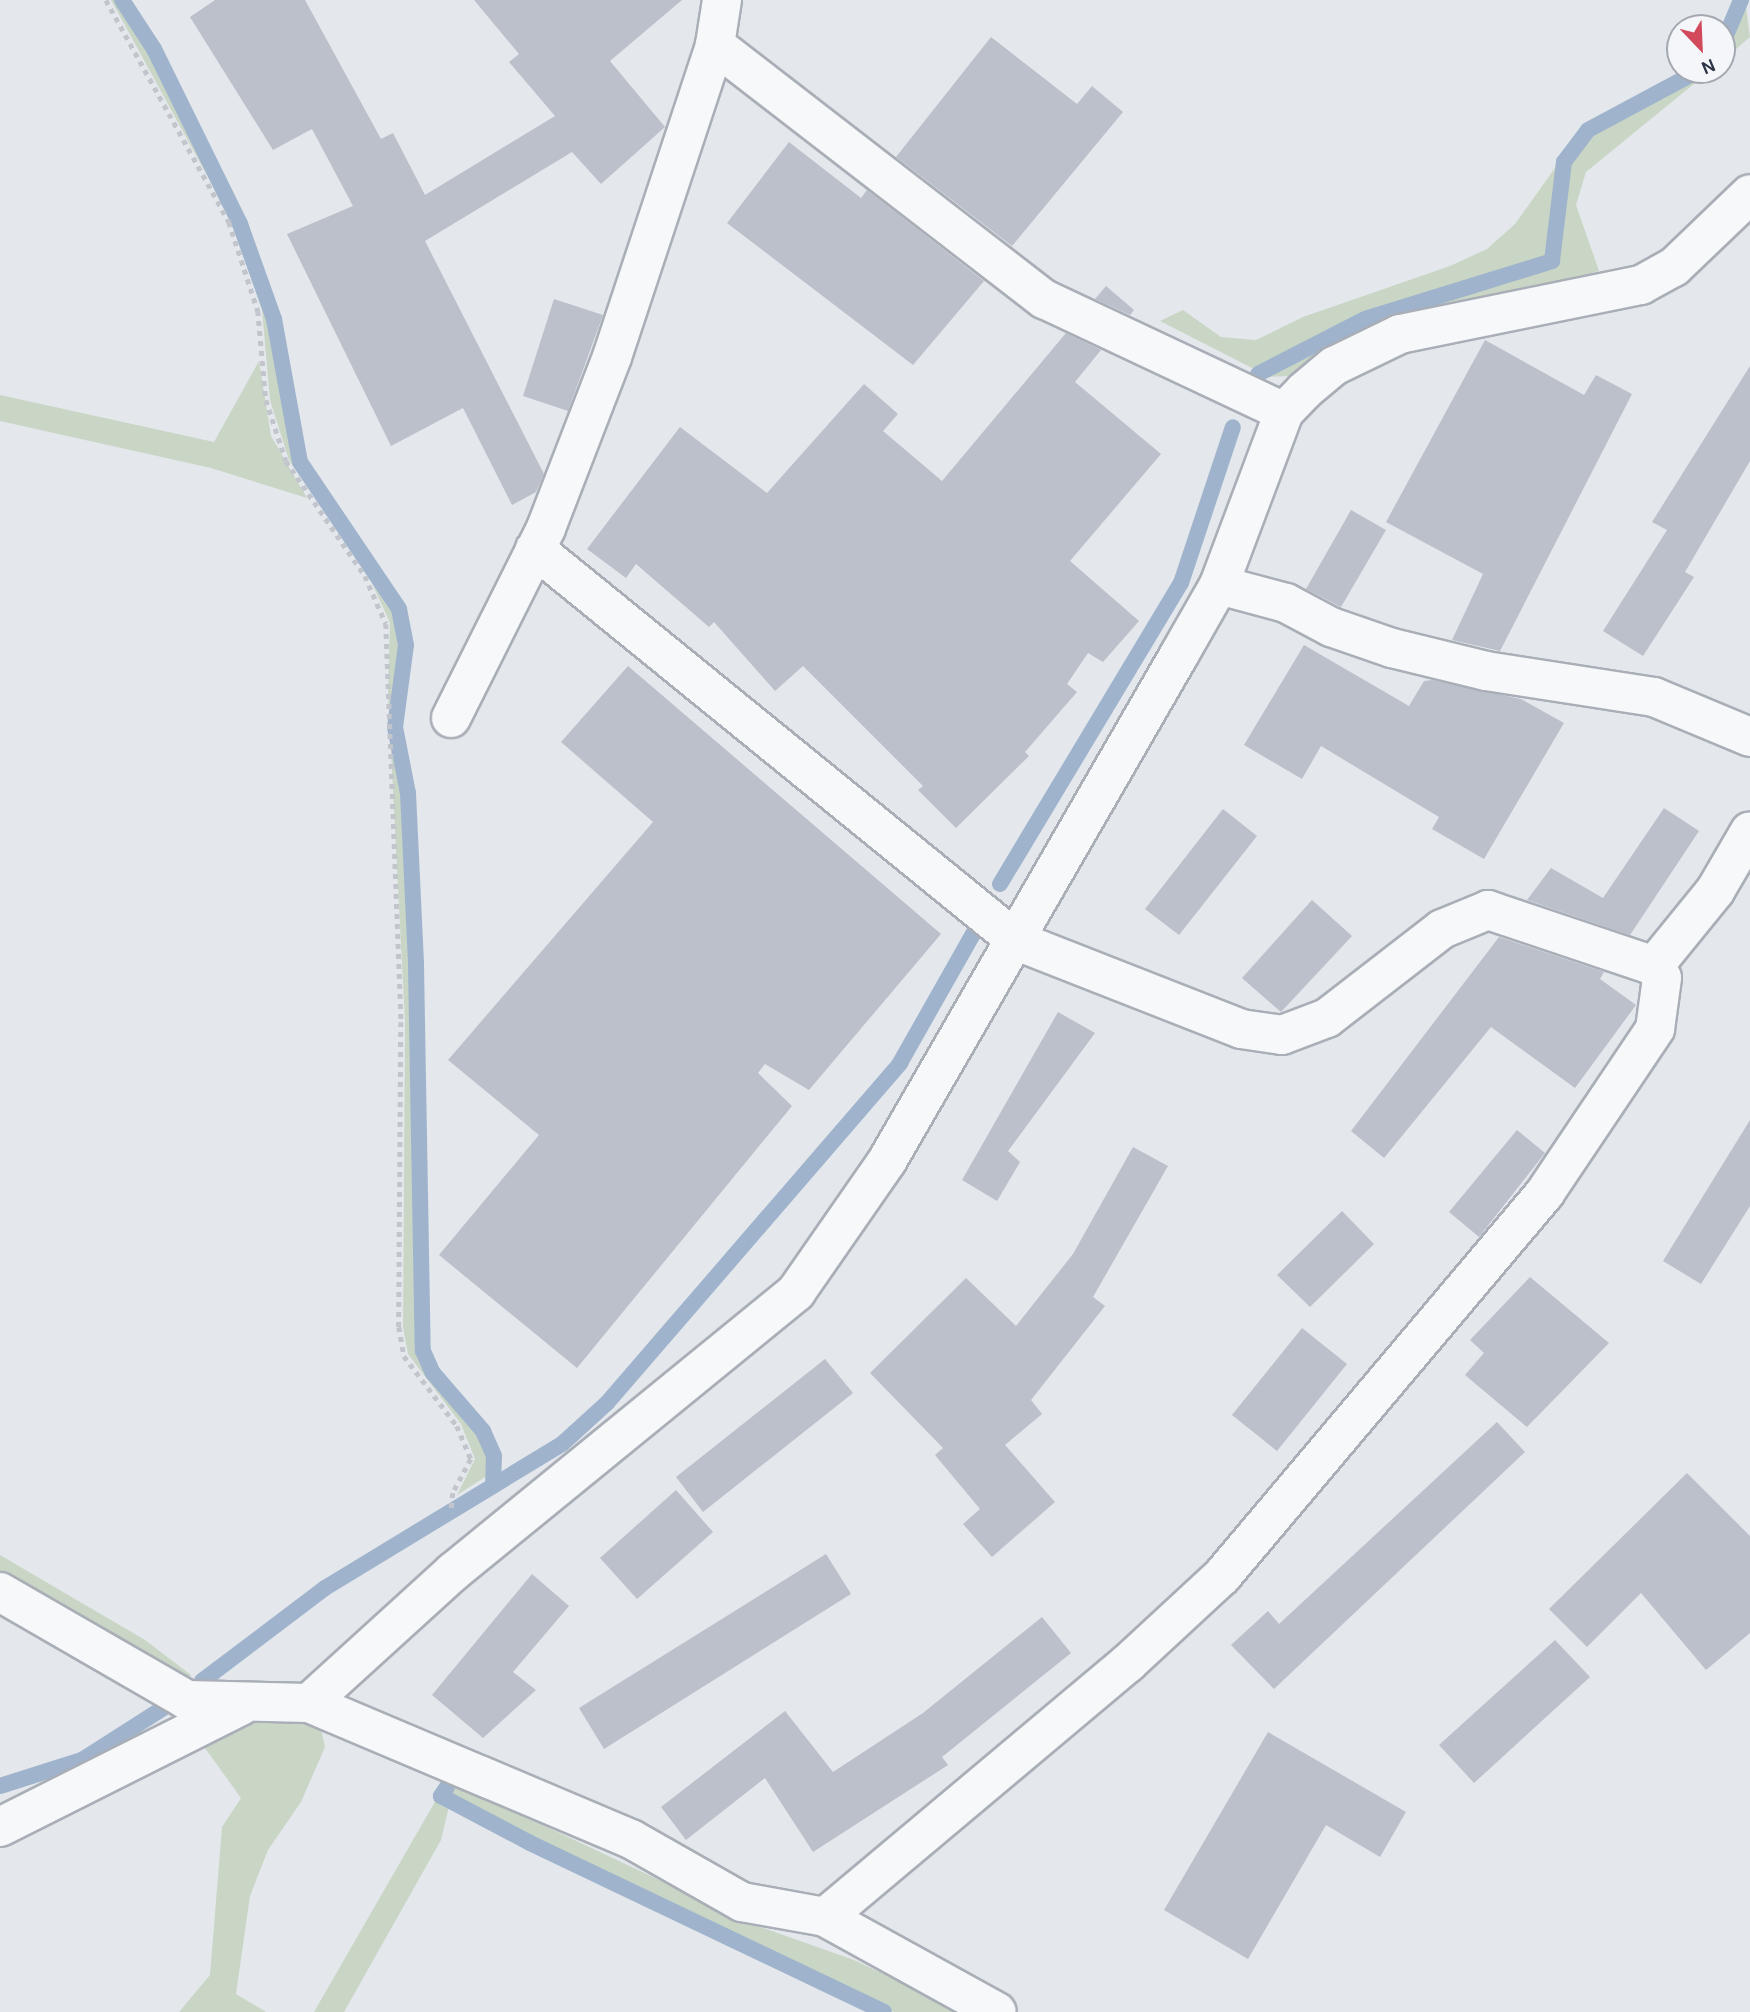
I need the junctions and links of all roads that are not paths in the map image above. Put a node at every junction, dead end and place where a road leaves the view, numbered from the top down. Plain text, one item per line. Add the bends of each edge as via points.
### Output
1 (722, 0) edge
2 (715, 45) junction
3 (1750, 194) edge
4 (1284, 412) junction
5 (535, 549) junction
6 (1219, 584) junction
7 (451, 718) dead end
8 (1750, 737) edge
9 (1750, 831) edge
10 (1017, 941) junction
11 (1654, 965) junction
12 (0, 1592) edge
13 (250, 1703) junction
14 (309, 1703) junction
15 (0, 1827) edge
16 (825, 1917) junction
17 (997, 2012) edge

1 - 2 street
2 - 4 street via 1044,299
2 - 5 street via 612,357
3 - 4 street via 1674,267 1641,285 1400,334 1334,366
4 - 6 street
5 - 7 street
5 - 10 street
6 - 8 street via 1286,603 1331,627 1392,648 1486,671 1654,697
6 - 10 street
9 - 11 street via 1716,891
10 - 11 street via 1241,1029 1282,1035 1327,1018 1442,929 1488,910
10 - 14 street via 887,1161 796,1292 453,1572
11 - 16 street via 1662,978 1655,1029 1545,1193 1222,1576 1128,1664
12 - 13 street via 187,1700
13 - 14 street
13 - 15 street
14 - 16 street via 631,1839 742,1902
16 - 17 street

